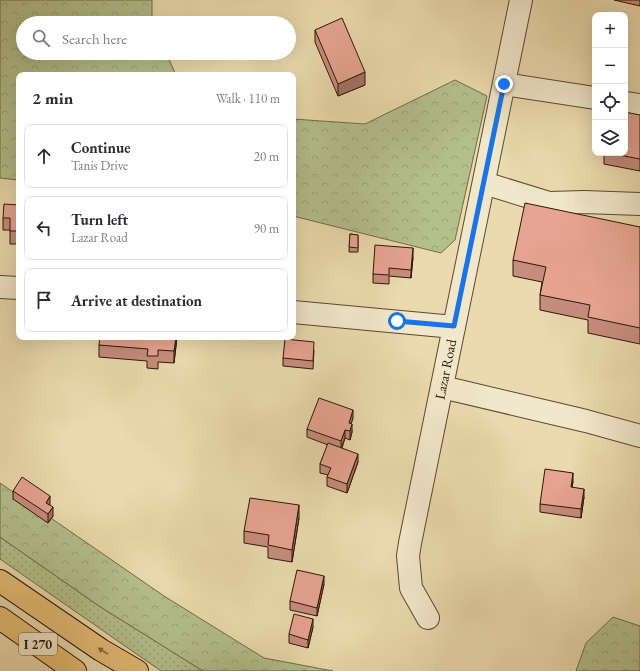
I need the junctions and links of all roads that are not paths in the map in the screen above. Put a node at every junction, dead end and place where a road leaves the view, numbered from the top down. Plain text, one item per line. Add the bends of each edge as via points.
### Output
1 (521, 0) edge
2 (504, 84) junction
3 (592, 98) edge
4 (628, 103) edge
5 (640, 105) edge
6 (484, 183) junction
7 (640, 204) edge
8 (0, 287) edge
9 (16, 288) edge
10 (296, 312) edge
11 (454, 326) junction
12 (442, 387) junction
13 (640, 436) edge
14 (0, 581) edge
15 (0, 618) edge
16 (428, 618) dead end
17 (75, 671) edge
18 (137, 671) edge

1 - 2 street, Lazar Road
2 - 3 street
2 - 6 street, Lazar Road
4 - 5 street
6 - 7 street via 549,203
6 - 11 street, Lazar Road
8 - 9 street
10 - 11 street
11 - 12 street, Lazar Road
12 - 13 street
12 - 16 street, Lazar Road via 408,556 411,588
18 -> 14 highway via 101,650
15 - 17 highway, I 270

